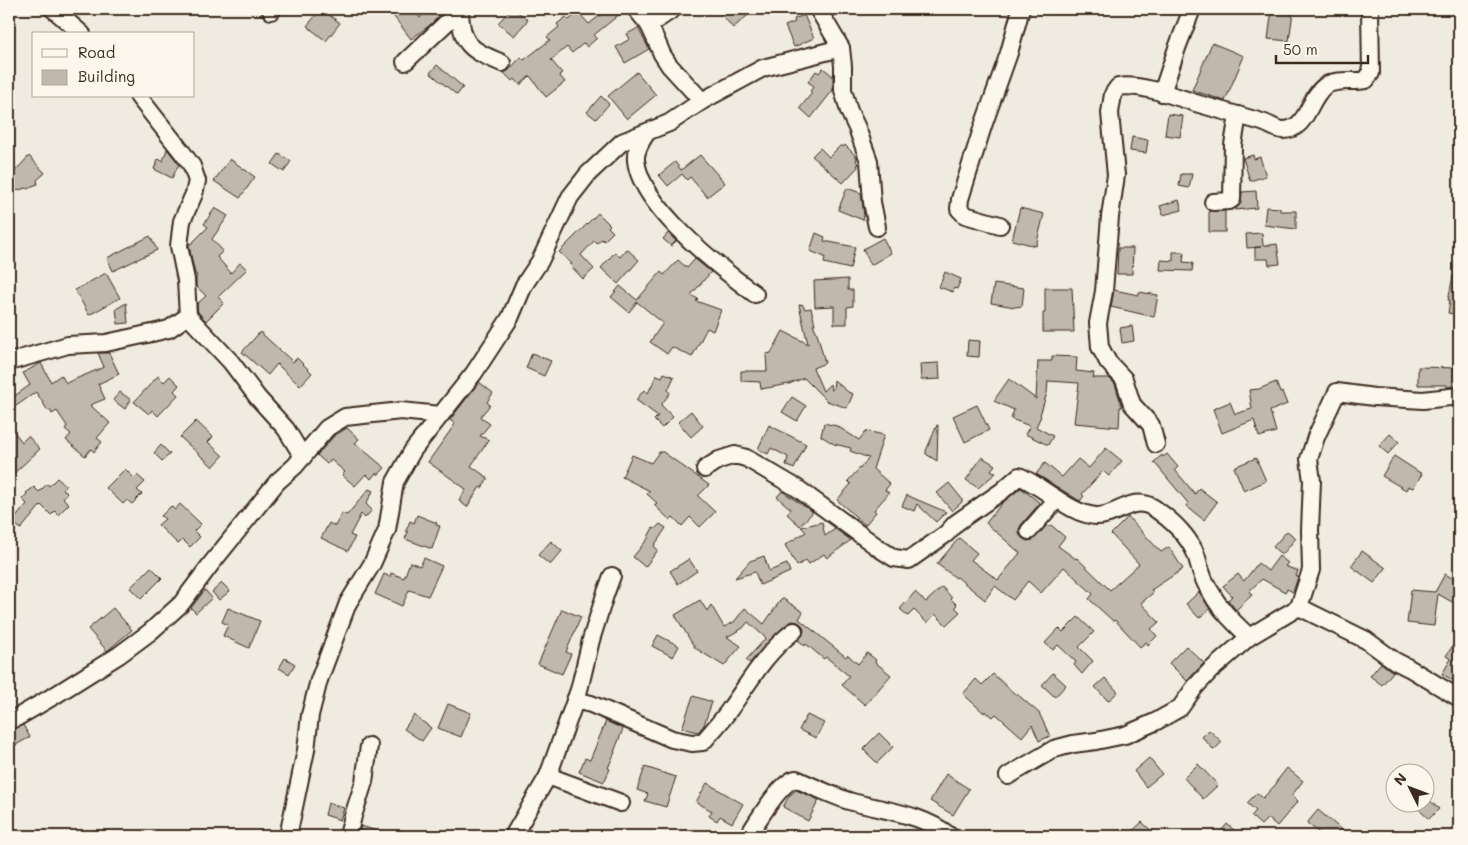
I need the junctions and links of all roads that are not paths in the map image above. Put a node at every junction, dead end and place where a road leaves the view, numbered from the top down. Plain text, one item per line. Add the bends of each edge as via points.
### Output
1 (53, 9) edge
2 (636, 9) edge
3 (673, 9) edge
4 (818, 9) edge
5 (1021, 9) edge
6 (1192, 9) edge
7 (1370, 9) edge
8 (460, 10) edge
9 (649, 25) junction
10 (80, 32) edge
11 (841, 48) junction
12 (405, 62) dead end
13 (502, 63) dead end
14 (1162, 93) junction
15 (140, 98) edge
16 (702, 101) junction
17 (1238, 116) junction
18 (647, 132) junction
19 (1213, 202) dead end
20 (1000, 225) dead end
21 (877, 227) dead end
22 (755, 294) dead end
23 (188, 316) junction
24 (9, 362) edge
25 (1459, 396) edge
26 (440, 414) junction
27 (1156, 444) dead end
28 (302, 457) junction
29 (705, 469) dead end
30 (1057, 499) junction
31 (1029, 532) dead end
32 (612, 576) dead end
33 (1299, 607) junction
34 (794, 631) dead end
35 (1249, 637) junction
36 (1459, 698) edge
37 (575, 700) junction
38 (9, 721) edge
39 (369, 746) dead end
40 (548, 776) junction
41 (1008, 776) dead end
42 (621, 803) dead end
43 (288, 836) edge
44 (348, 836) edge
45 (513, 836) edge
46 (748, 836) edge
47 (950, 836) edge

1 - 10 street
2 - 9 street
3 - 9 street
4 - 11 street
5 - 20 street via 959,209 965,215
6 - 14 street
7 - 17 street via 1370,74 1366,80 1333,82 1324,87 1299,125 1290,129 1280,130 1264,122
8 - 12 street
8 - 13 street via 460,26 470,47
9 - 16 street via 669,65
11 - 16 street via 763,68
11 - 21 street via 843,90 869,161
14 - 17 street
14 - 27 street via 1127,86 1118,88 1113,94 1110,113 1116,175 1098,323 1100,347 1108,362 1124,379 1132,404 1151,425
15 - 23 street via 192,166 197,181 182,221 179,246 186,280
16 - 18 street via 669,123
17 - 19 street via 1233,145 1232,199
18 - 22 street via 639,145 636,159 640,178 654,201 696,246
18 - 26 street via 622,142 588,174 570,197 510,318 474,373
23 - 24 street via 169,329 152,334 106,343 68,345
23 - 28 street via 286,429
25 - 33 street via 1423,400 1338,392 1308,459 1312,480 1312,570
26 - 28 street via 401,411 345,417 327,428
26 - 43 street via 413,450 395,482 386,530 372,564 348,603 328,655 310,716
28 - 38 street via 277,482 181,604 150,632 119,656
29 - 30 street via 734,455 746,458 797,488 900,560 908,560 946,534 1019,476
30 - 31 street
30 - 35 street via 1098,516 1136,503 1152,507 1186,538 1212,596
32 - 37 street
33 - 35 street
33 - 36 street via 1366,640
34 - 37 street via 780,641 761,663 729,711 703,742 672,739
35 - 41 street via 1210,671 1180,708 1124,735 1054,749
37 - 40 street
39 - 44 street via 364,782
40 - 42 street
40 - 45 street
46 - 47 street via 784,785 796,779 850,801 908,814

